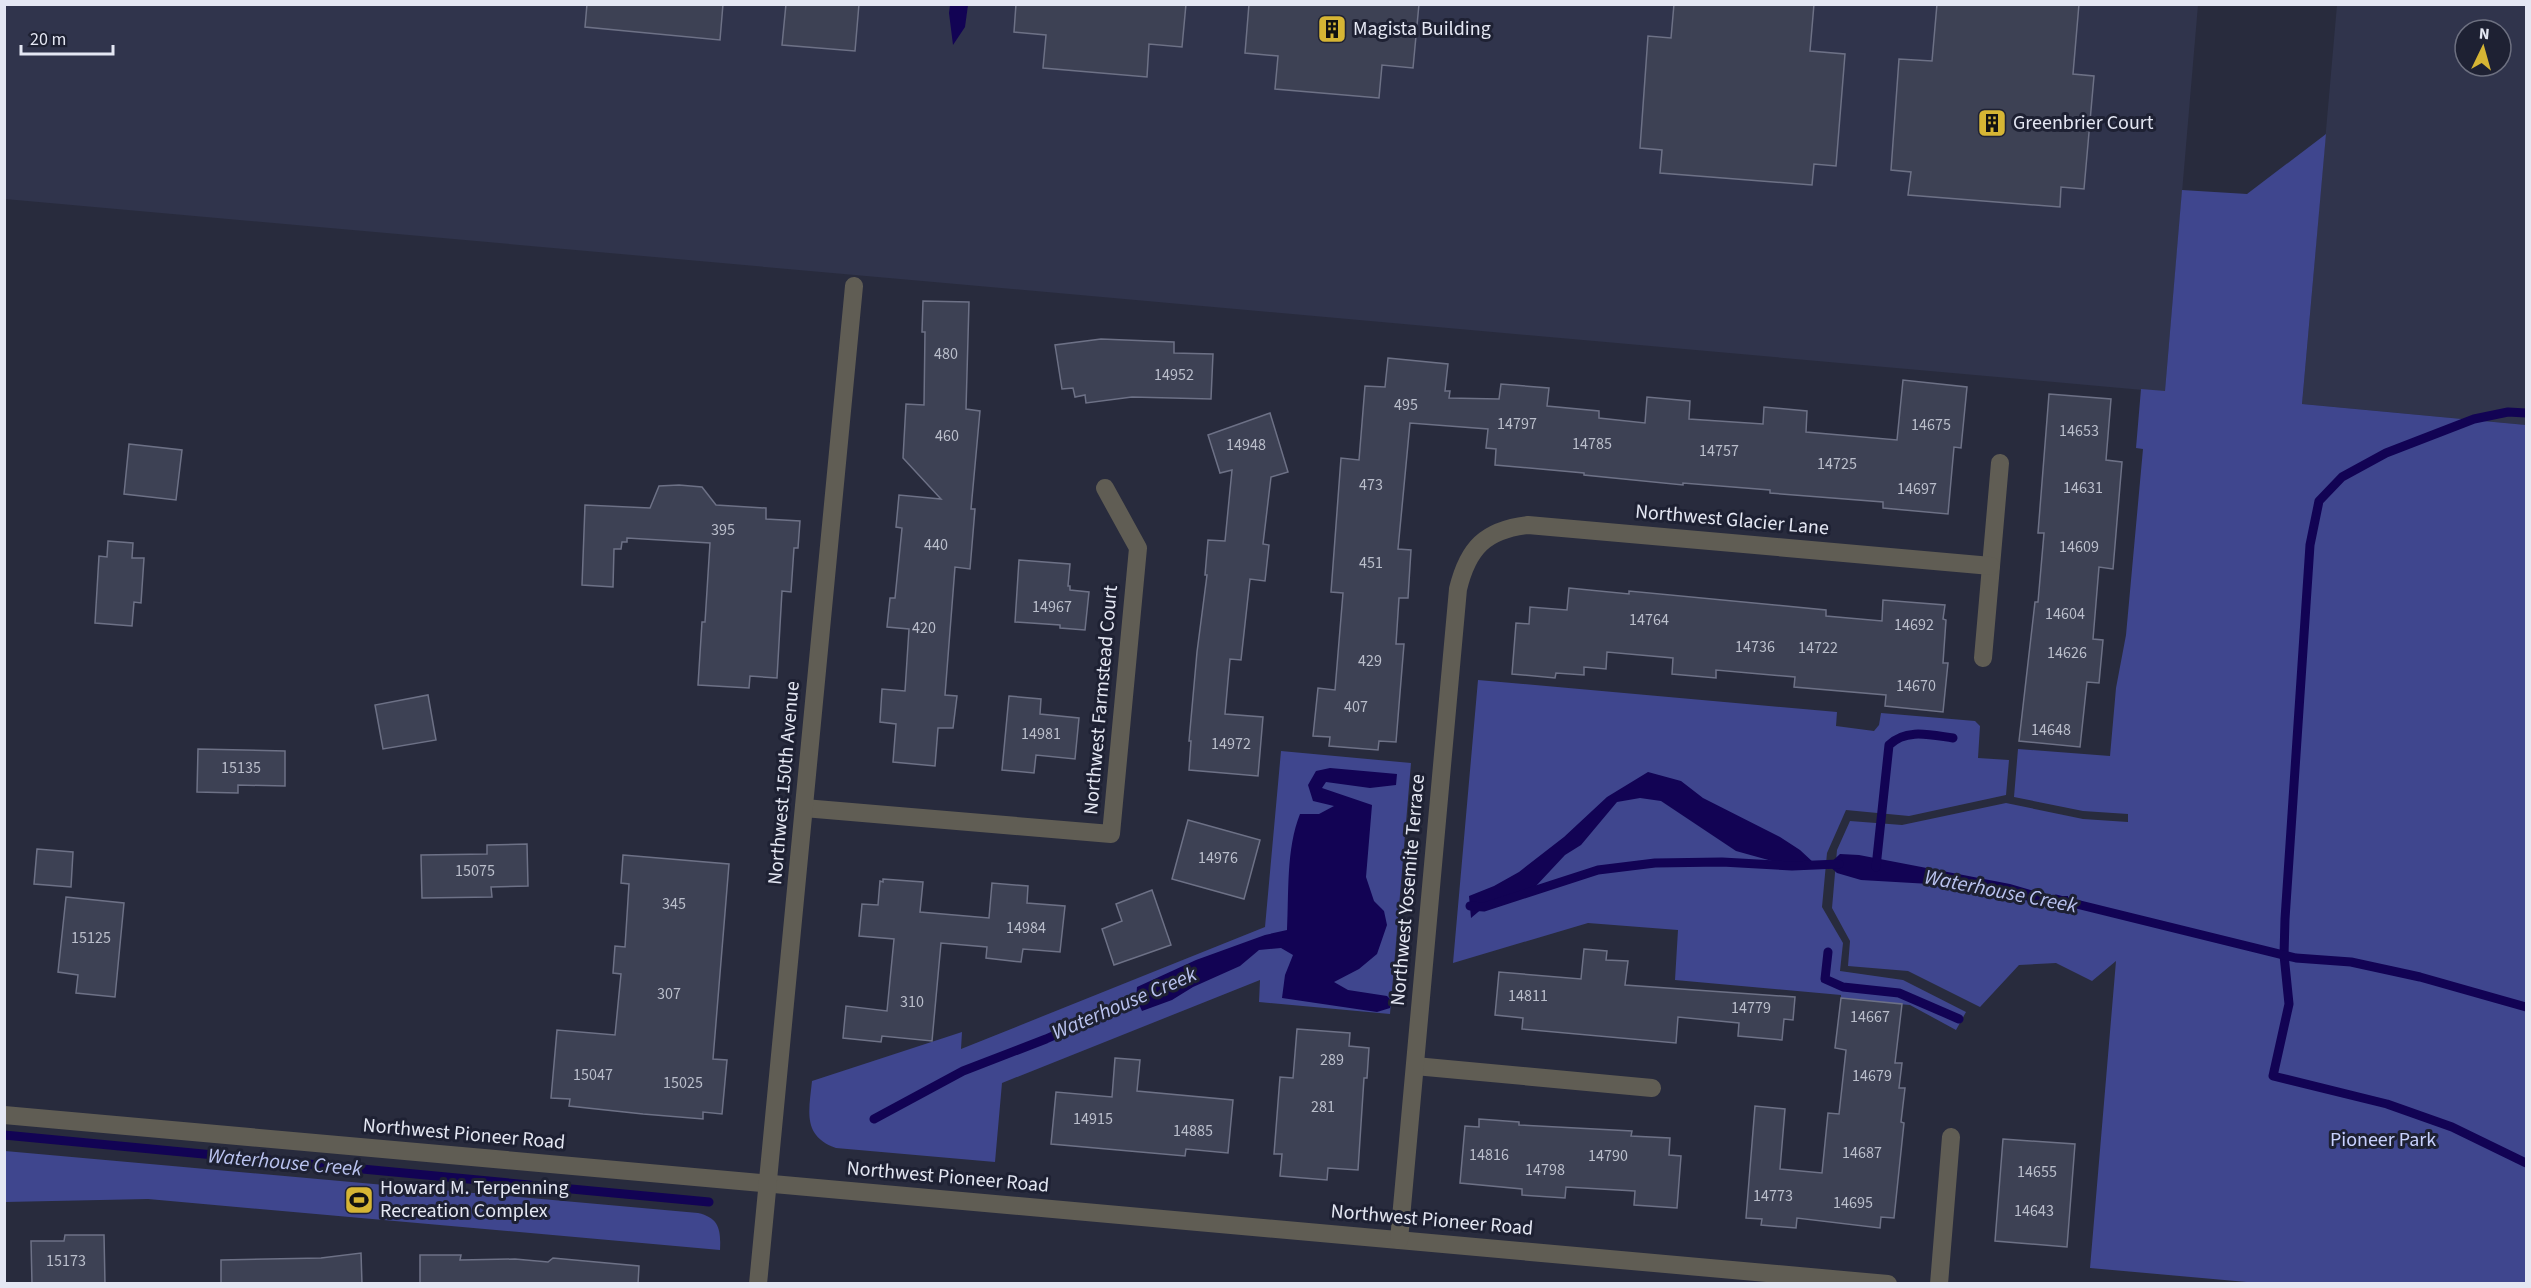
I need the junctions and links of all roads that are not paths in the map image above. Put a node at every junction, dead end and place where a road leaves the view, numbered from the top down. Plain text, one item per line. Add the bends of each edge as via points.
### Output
1 (854, 286) dead end
2 (2000, 463) dead end
3 (1105, 488) dead end
4 (1475, 548) joint
5 (1991, 566) junction
6 (1983, 658) dead end
7 (804, 808) junction
8 (1415, 1066) junction
9 (1652, 1088) dead end
10 (4, 1115) edge
11 (1951, 1137) dead end
12 (768, 1183) junction
13 (1399, 1240) junction
14 (1699, 1275) edge
15 (758, 1284) edge
16 (1888, 1284) edge
17 (1939, 1284) edge

1 - 7 street, Northwest 150th Avenue
2 - 5 street
3 - 7 street, Northwest Farmstead Court via 1138,548 1111,834
4 - 5 street, Northwest Glacier Lane via 1494,534 1528,525
4 - 8 street, Northwest Yosemite Terrace via 1464,566 1458,589
5 - 6 street
7 - 12 street, Northwest 150th Avenue
8 - 9 street
8 - 13 street, Northwest Yosemite Terrace
10 - 12 street, Northwest Pioneer Road
11 - 17 street
12 - 13 street, Northwest Pioneer Road
12 - 15 street, Northwest 150th Avenue
13 - 14 street, Northwest Pioneer Road
14 - 16 street, Northwest Pioneer Road

